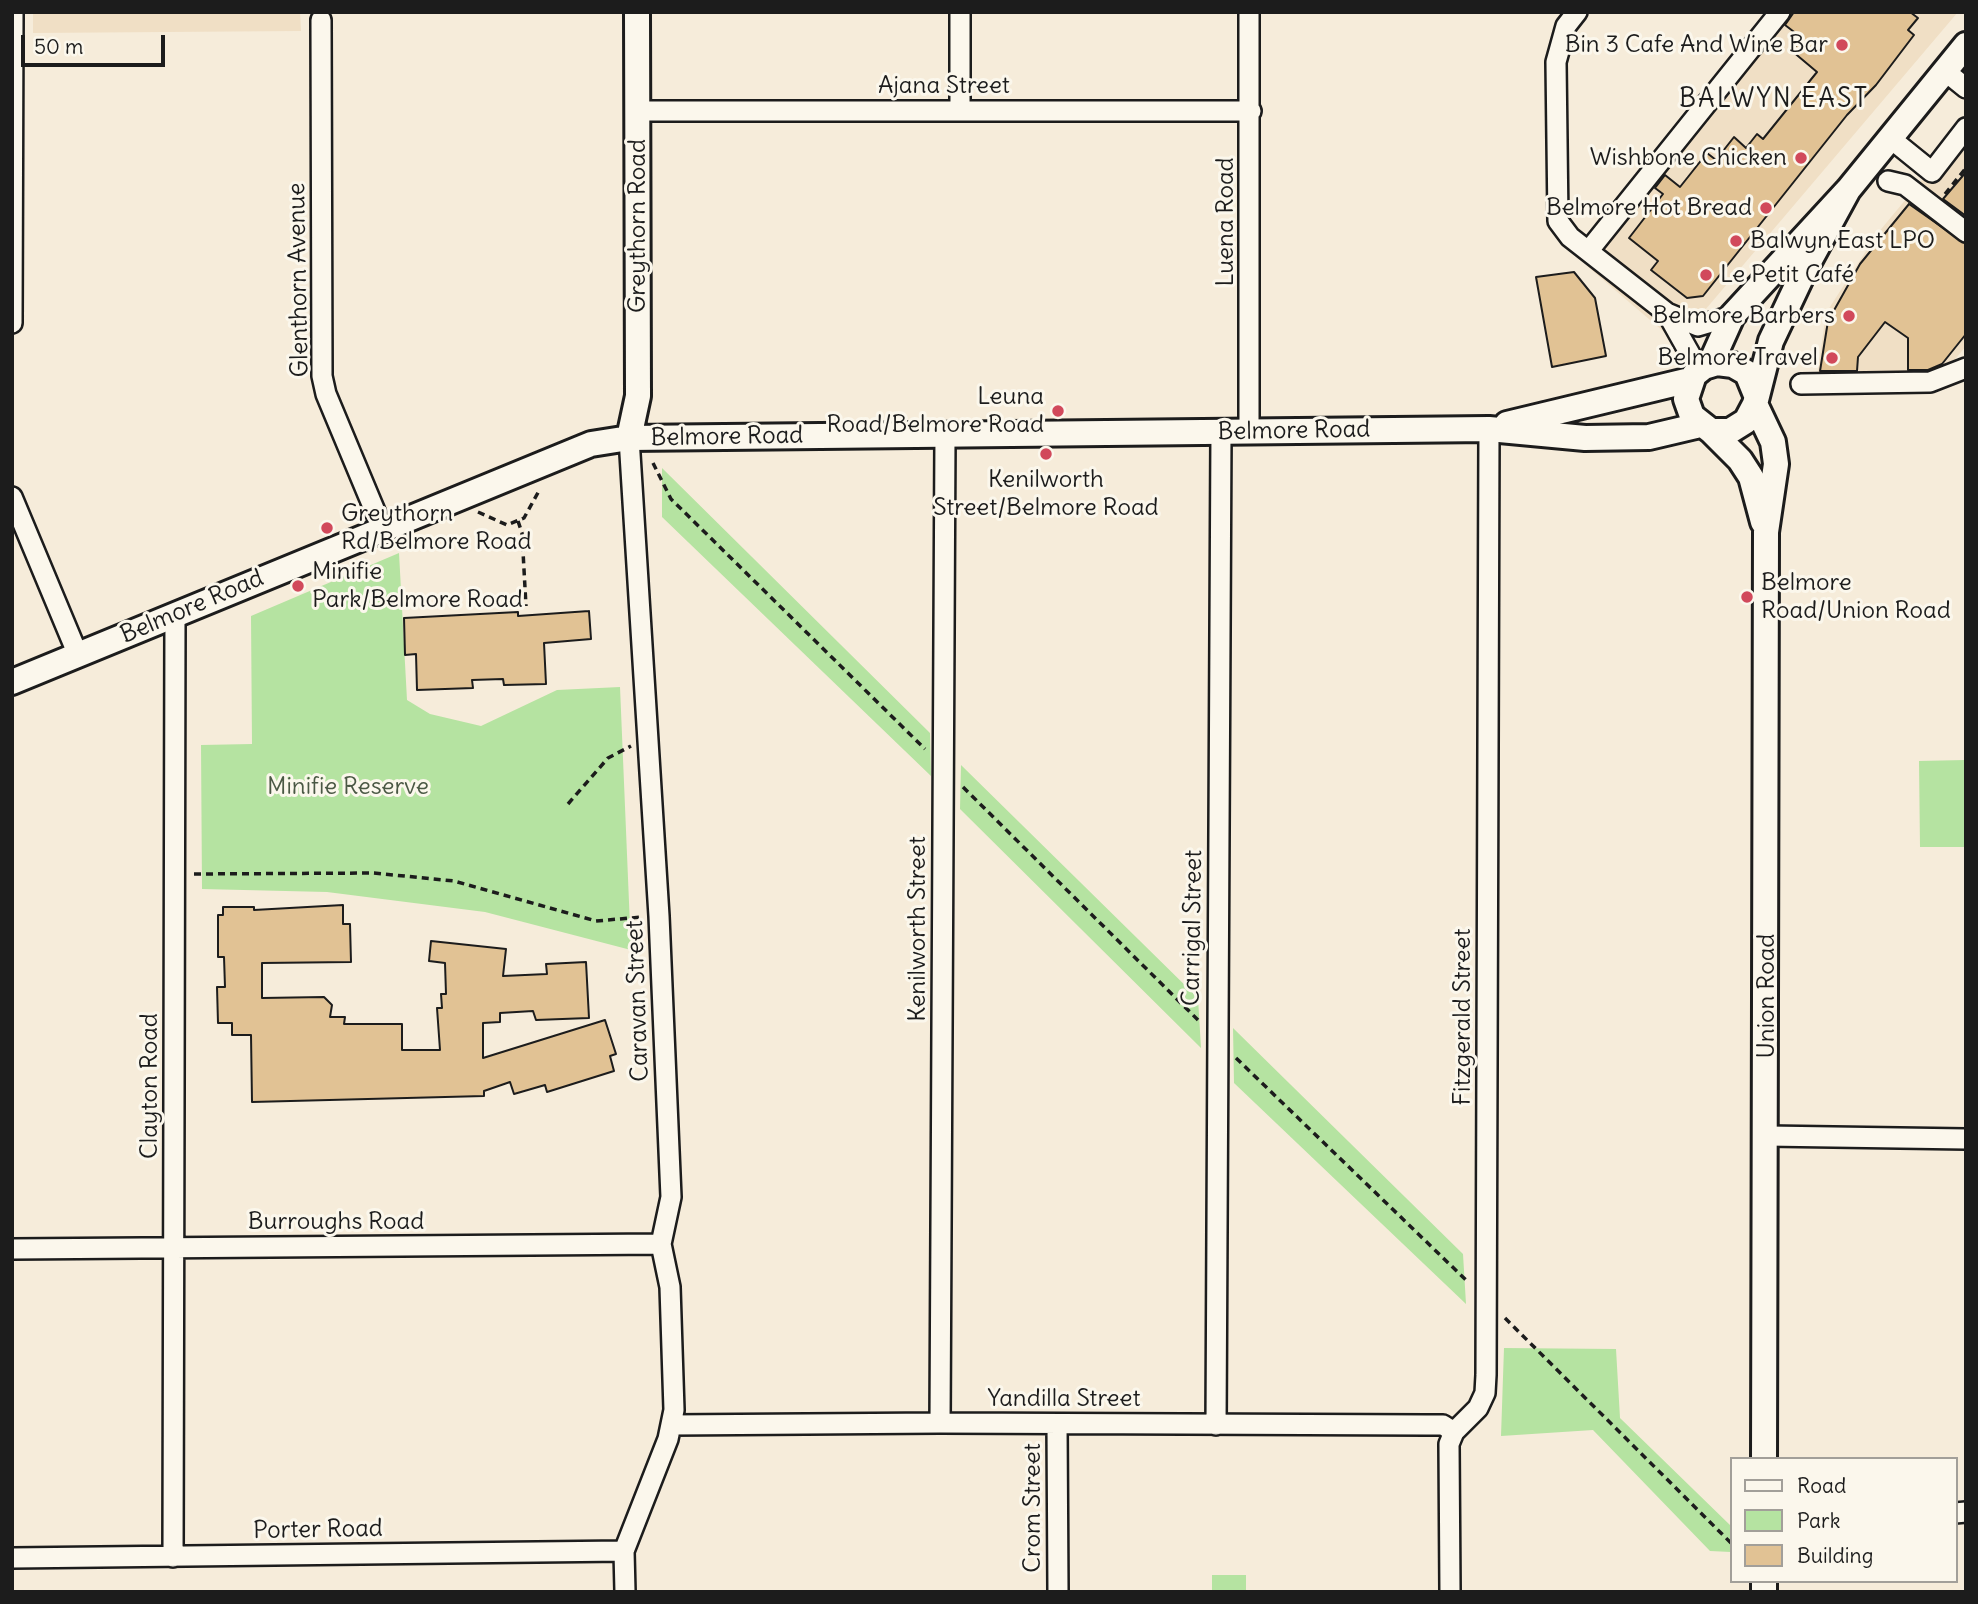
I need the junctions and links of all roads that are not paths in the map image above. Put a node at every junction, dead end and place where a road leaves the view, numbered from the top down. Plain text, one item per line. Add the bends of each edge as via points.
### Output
1 (13, 12) edge
2 (637, 12) edge
3 (960, 12) edge
4 (1249, 12) edge
5 (1577, 12) edge
6 (1780, 12) edge
7 (321, 20) dead end
8 (1966, 45) edge
9 (1945, 71) junction
10 (1966, 88) edge
11 (638, 110) junction
12 (960, 110) junction
13 (1251, 111) junction
14 (1966, 128) edge
15 (13, 130) edge
16 (1890, 138) junction
17 (1888, 181) dead end
18 (1848, 190) junction
19 (1966, 232) edge
20 (1590, 249) junction
21 (1667, 313) junction
22 (1732, 316) junction
23 (12, 323) edge
24 (1966, 368) edge
25 (1700, 372) junction
26 (1801, 384) dead end
27 (1756, 400) junction
28 (1706, 428) junction
29 (1489, 429) junction
30 (1249, 431) junction
31 (1221, 432) junction
32 (945, 435) junction
33 (629, 438) junction
34 (12, 497) edge
35 (382, 528) junction
36 (1766, 532) junction
37 (176, 614) junction
38 (78, 655) junction
39 (12, 682) edge
40 (1767, 1136) junction
41 (1966, 1139) edge
42 (661, 1244) junction
43 (175, 1247) junction
44 (12, 1249) edge
45 (940, 1423) junction
46 (1057, 1424) junction
47 (672, 1425) junction
48 (1216, 1425) junction
49 (1454, 1432) junction
50 (1764, 1457) edge
51 (624, 1551) junction
52 (173, 1557) junction
53 (12, 1558) edge
54 (625, 1592) edge
55 (1058, 1592) edge
56 (1450, 1592) edge

1 - 15 street
2 - 11 main road, Greythorn Road
3 - 12 street
4 - 13 street, Luena Road
5 - 20 street via 1566,26 1556,62 1558,221 1570,237
6 - 20 street
7 - 35 street, Glenthorn Avenue via 322,376
8 - 9 main road, Belmore Road
9 - 10 street
9 - 16 main road, Belmore Road
11 - 12 street, Ajana Street
11 - 33 main road, Greythorn Road via 638,396
12 - 13 street, Ajana Street
13 - 30 street, Luena Road
14 - 16 street via 1932,172
15 - 23 street
16 - 18 main road, Belmore Road
17 - 19 street via 1905,185
18 - 22 main road, Belmore Road
18 - 27 main road, Belmore Road via 1776,330
20 - 21 street
21 - 22 street via 1698,326
21 - 25 street
22 - 25 main road, Belmore Road
24 - 26 street via 1930,382
25 - 27 main road, Belmore Road via 1725,363 1740,368 1751,380
25 - 28 main road, Belmore Road via 1687,405
25 - 29 main road, Belmore Road
27 - 28 main road, Belmore Road via 1739,427 1730,431
27 - 36 main road, Union Road via 1773,442 1776,464
28 - 29 main road, Belmore Road via 1649,437 1585,439
28 - 36 main road, Union Road via 1751,477
29 - 30 main road, Belmore Road
29 - 49 street, Fitzgerald Street via 1485,1394
30 - 31 main road, Belmore Road
31 - 32 main road, Belmore Road
31 - 48 street, Carrigal Street
32 - 33 main road, Belmore Road
32 - 45 street, Kenilworth Street
33 - 35 main road, Belmore Road via 590,444
33 - 42 street, Caravan Street via 659,916 671,1197
34 - 38 street
35 - 37 main road, Belmore Road
36 - 40 main road, Union Road
37 - 38 main road, Belmore Road
37 - 43 street, Clayton Road
38 - 39 main road, Belmore Road
40 - 41 street
40 - 50 main road, Union Road
42 - 43 street, Burroughs Road
42 - 47 street, Caravan Street via 670,1287
43 - 44 street, Burroughs Road
43 - 52 street, Clayton Road
45 - 46 street, Yandilla Street
45 - 47 street, Yandilla Street
46 - 48 street, Yandilla Street
46 - 55 street, Crom Street
47 - 51 street, Caravan Street
48 - 49 street, Yandilla Street via 1443,1425
49 - 56 street via 1449,1444
51 - 52 street, Porter Road
51 - 54 street
52 - 53 street, Porter Road

